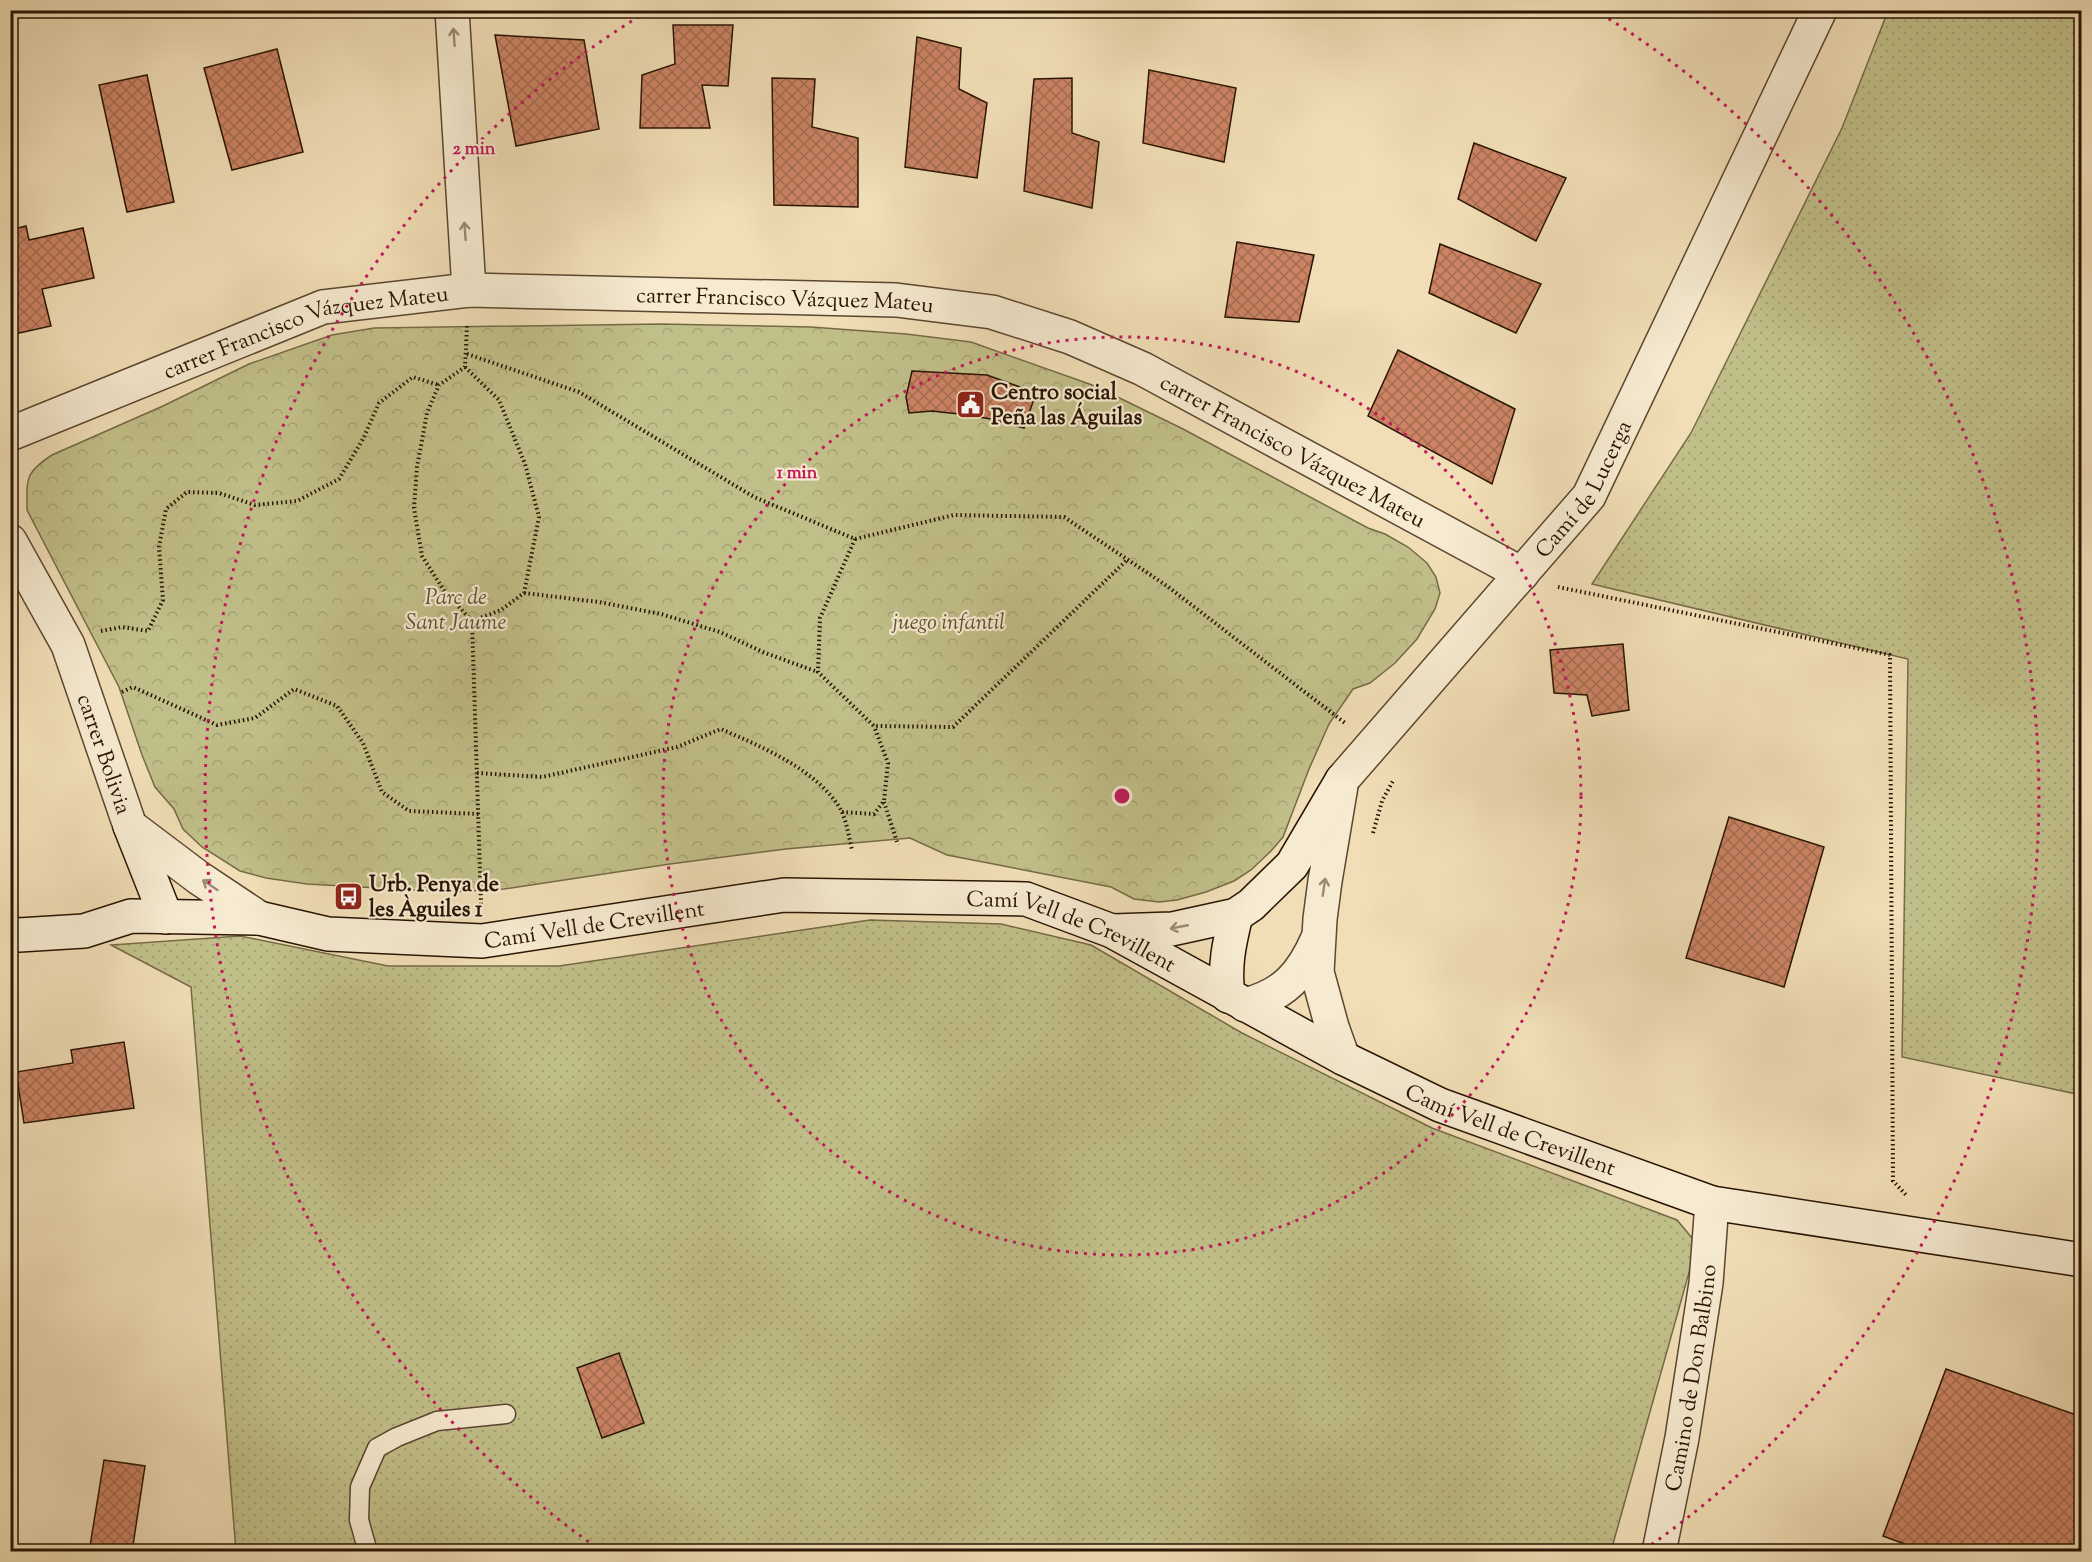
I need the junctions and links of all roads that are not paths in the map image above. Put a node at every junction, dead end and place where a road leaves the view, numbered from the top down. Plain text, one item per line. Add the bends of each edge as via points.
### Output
1 (452, 10) edge
2 (1820, 10) edge
3 (469, 290) junction
4 (10, 434) edge
5 (10, 541) edge
6 (1522, 574) junction
7 (1342, 780) junction
8 (130, 826) junction
9 (1236, 915) junction
10 (166, 917) junction
11 (259, 918) junction
12 (1112, 931) junction
13 (10, 933) edge
14 (1319, 936) junction
15 (1237, 1000) junction
16 (1343, 1058) junction
17 (1712, 1203) junction
18 (2082, 1260) edge
19 (506, 1414) dead end
20 (368, 1551) edge
21 (1659, 1551) edge

3 -> 1 street
2 - 6 street, Camí de Lucerga via 1589,496
3 - 4 street, carrer Francisco Vázquez Mateu via 323,306
3 - 6 street, carrer Francisco Vázquez Mateu via 896,300 992,312 1070,337 1143,369
5 - 8 street, carrer Bolivia via 68,645
6 - 7 street, Camí de Lucerga
7 - 9 street, Camí de Lucerga via 1292,865
14 -> 7 street
8 - 10 street
11 -> 8 street, carrer Bolivia
9 -> 12 street via 1172,929
9 - 15 street via 1227,950 1226,977
10 - 11 street, Camí Vell de Crevillent
10 - 13 street, Camí Vell de Crevillent via 131,916 84,931
11 - 12 street, Camí Vell de Crevillent via 328,934 482,941 784,895 1026,899
12 - 15 street, Camí Vell de Crevillent
14 - 15 street via 1292,980 1265,1000
14 - 16 street via 1317,972
15 - 16 street, Camí Vell de Crevillent
16 - 17 street, Camí Vell de Crevillent via 1440,1106
17 - 18 street, Camí Vell de Crevillent
17 - 21 street, Camino de Don Balbino via 1696,1350
19 - 20 lane via 437,1421 377,1448 360,1487 359,1520

